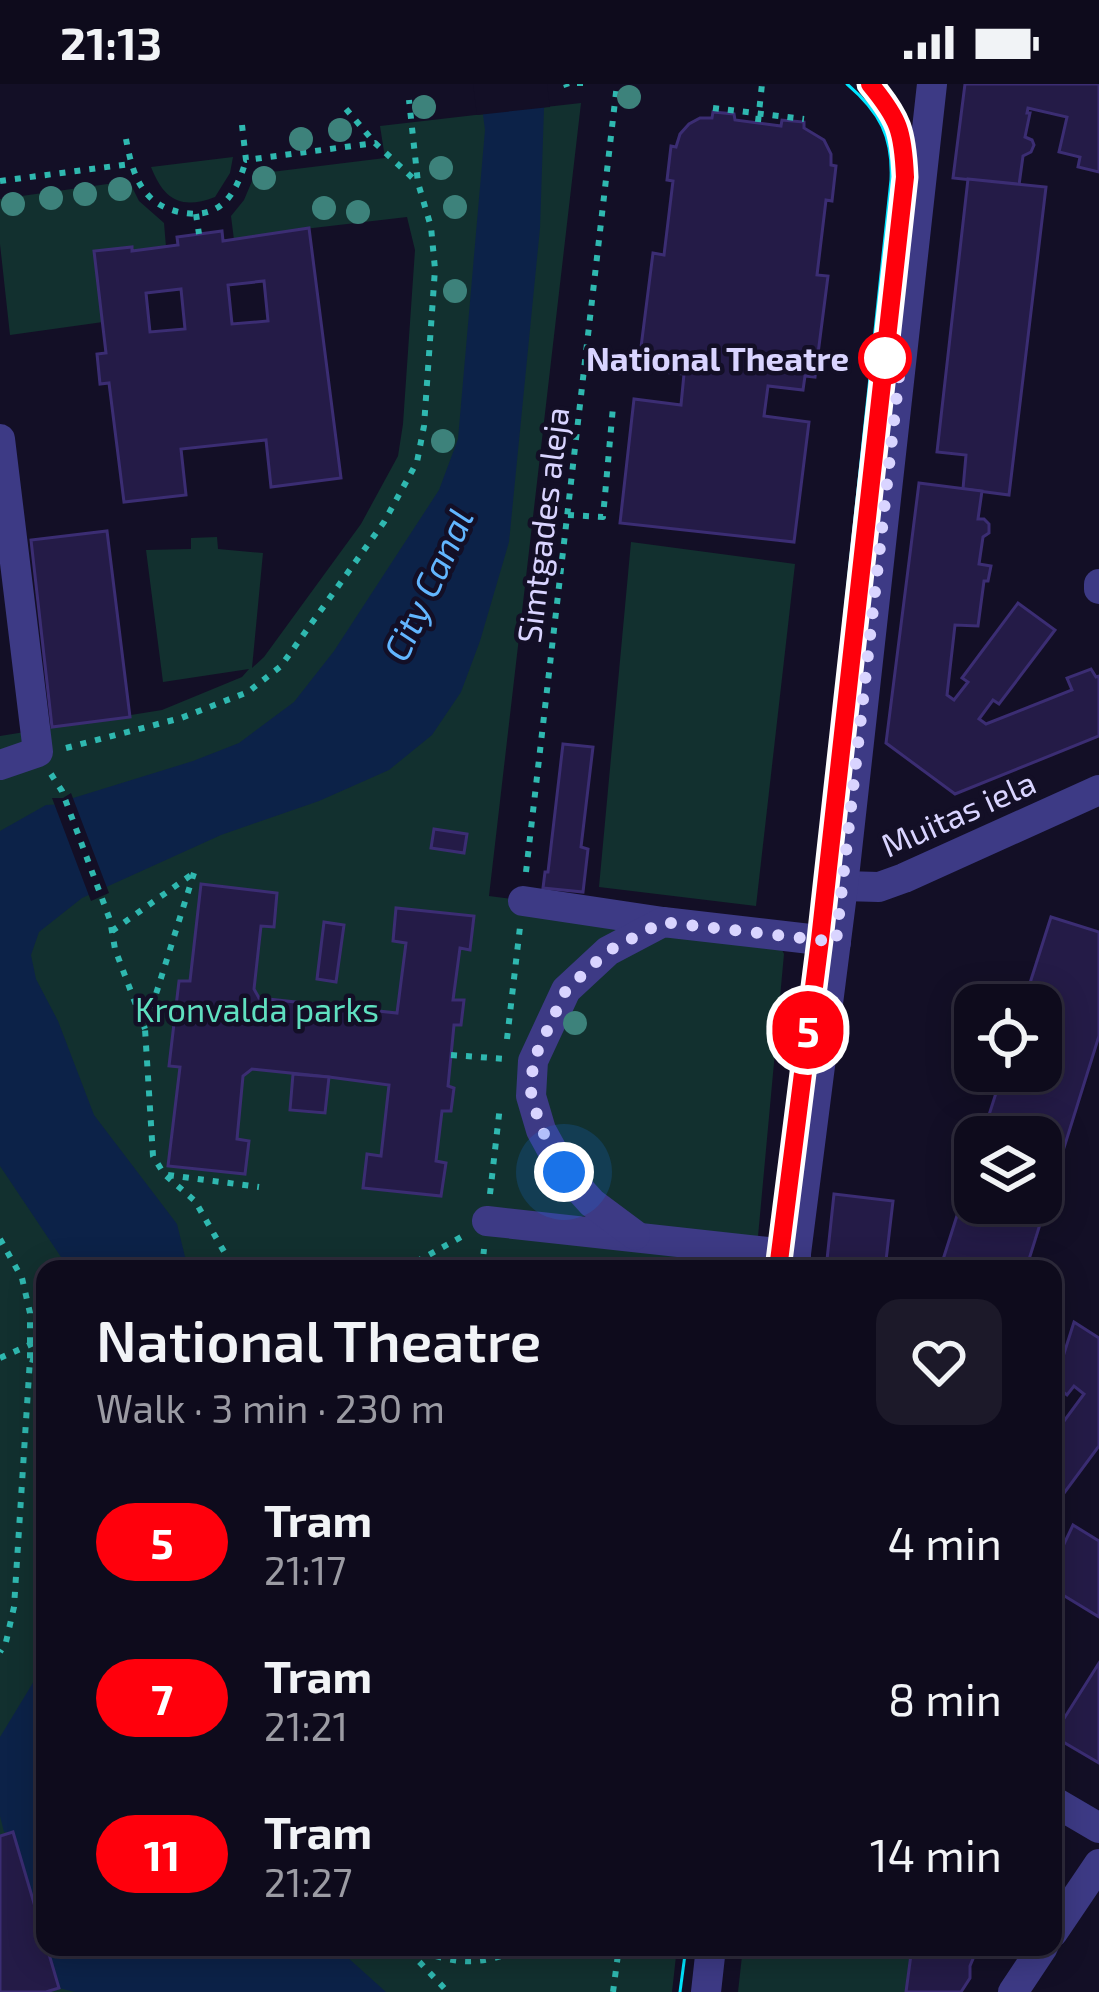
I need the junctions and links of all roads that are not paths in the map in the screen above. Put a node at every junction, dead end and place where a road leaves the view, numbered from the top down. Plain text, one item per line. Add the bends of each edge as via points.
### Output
1 (932, 84) edge
2 (0, 439) edge
3 (0, 765) edge
4 (1099, 790) edge
5 (843, 886) junction
6 (523, 901) road end
7 (663, 922) junction
8 (836, 942) junction
9 (487, 1221) road end
10 (634, 1235) junction
11 (783, 1260) edge
12 (795, 1260) edge
13 (1062, 1806) edge
14 (1099, 1828) edge
15 (1099, 1864) edge
16 (1062, 1919) edge
17 (710, 1956) edge
18 (1038, 1956) edge
19 (1017, 1990) edge
20 (706, 1992) edge

1 - 5 street
2 - 3 street via 38,752
4 - 5 street, Muitas iela via 904,878
5 - 8 street
6 - 7 street
7 - 8 street
7 - 10 street via 608,951 566,990 533,1061 531,1096 564,1172
8 - 12 street
9 - 10 street
10 - 11 street
13 - 14 street
15 - 16 street
17 - 20 street
18 - 19 street

